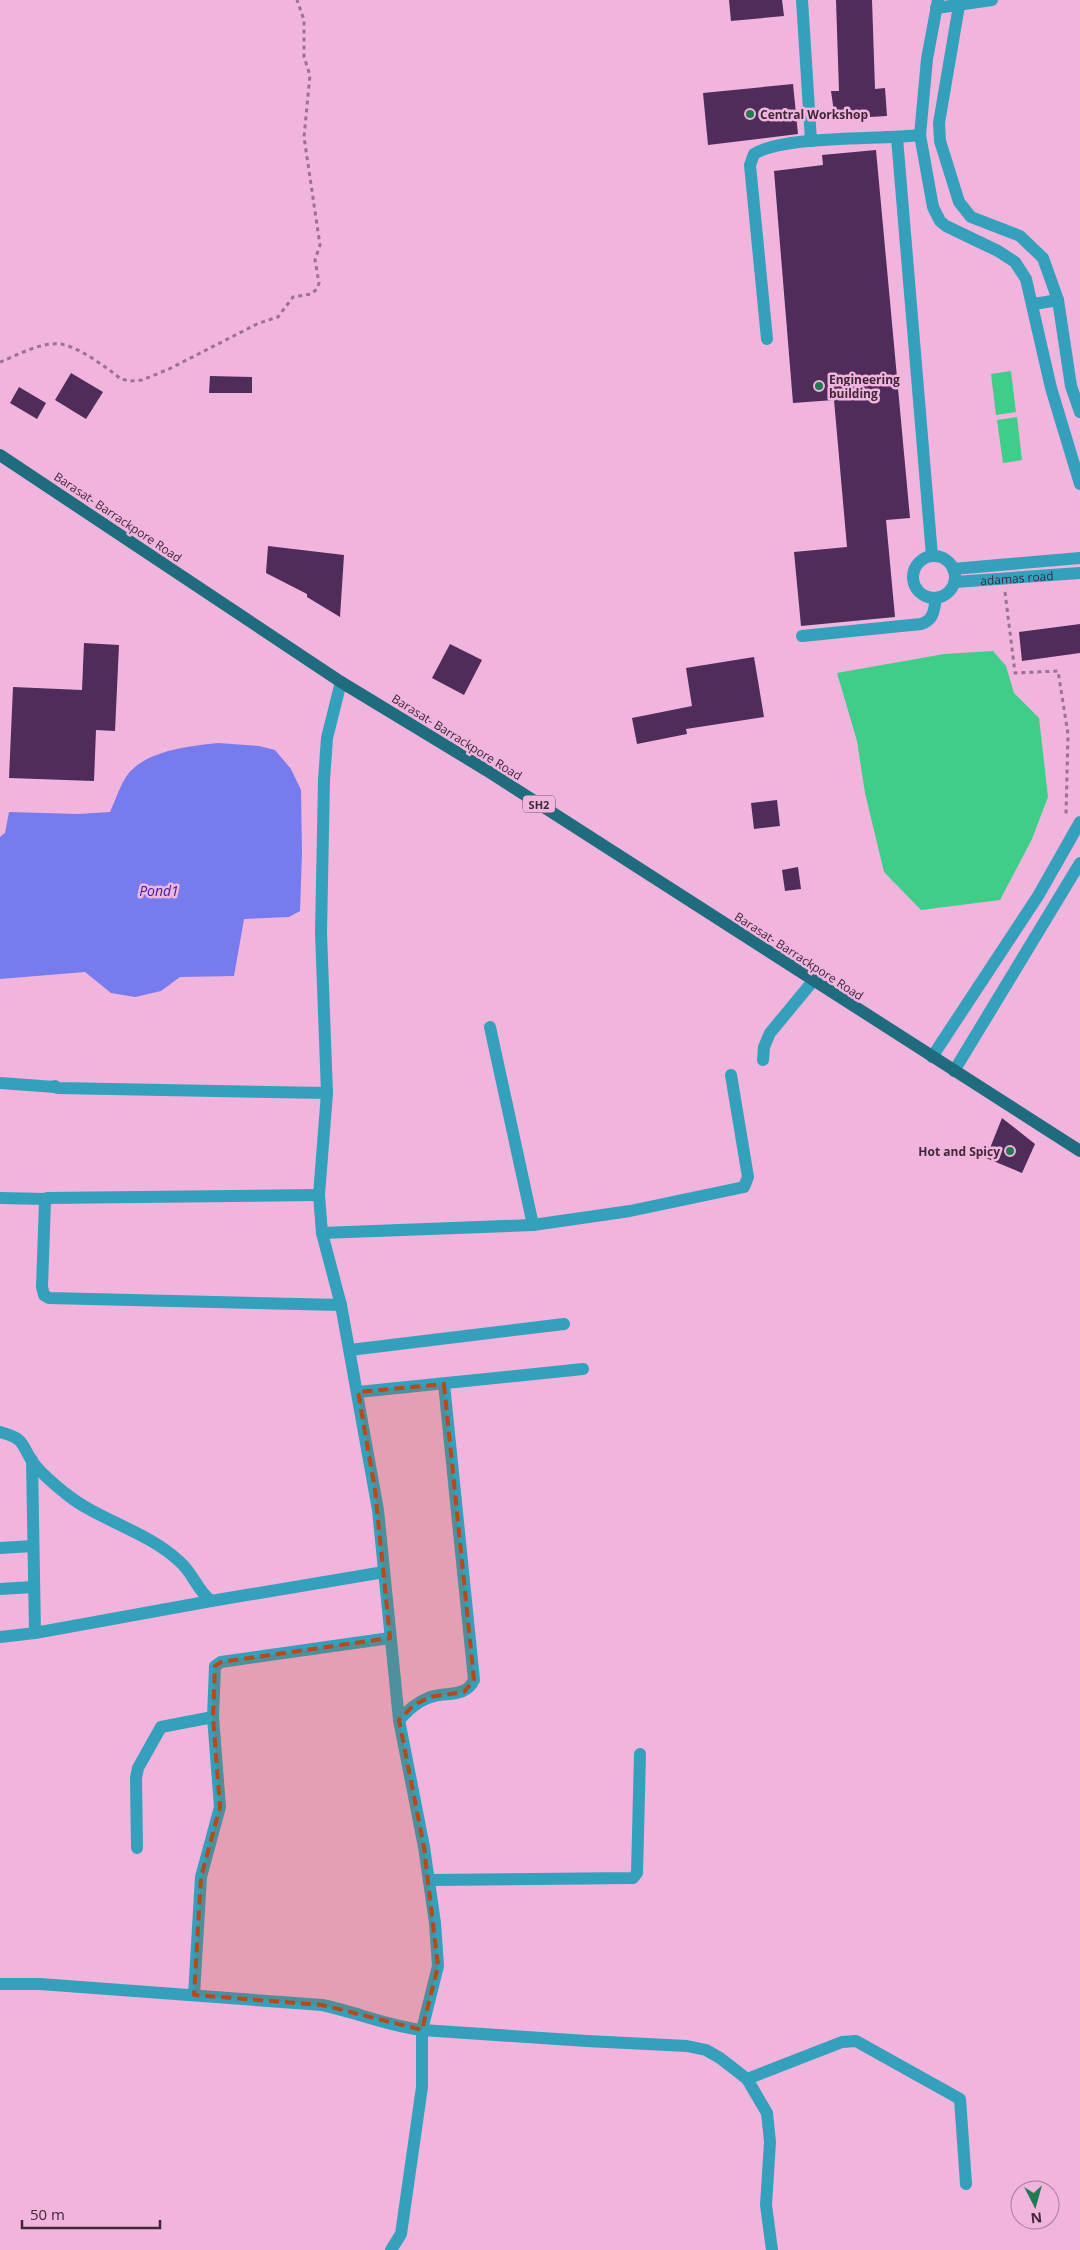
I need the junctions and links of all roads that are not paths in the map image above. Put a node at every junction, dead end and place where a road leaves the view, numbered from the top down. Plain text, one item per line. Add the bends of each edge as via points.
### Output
1 (802, 0) edge
2 (992, 0) edge
3 (959, 2) edge
4 (937, 4) edge
5 (920, 135) junction
6 (897, 138) junction
7 (811, 142) junction
8 (1058, 300) junction
9 (1034, 304) junction
10 (767, 339) dead end
11 (1080, 412) edge
12 (0, 455) edge
13 (1080, 484) edge
14 (932, 556) junction
15 (1080, 558) edge
16 (1080, 573) edge
17 (954, 576) junction
18 (936, 598) junction
19 (802, 636) dead end
20 (341, 682) junction
21 (1080, 822) edge
22 (1080, 862) edge
23 (813, 981) junction
24 (490, 1027) dead end
25 (932, 1057) junction
26 (763, 1060) dead end
27 (954, 1071) junction
28 (731, 1075) dead end
29 (0, 1083) edge
30 (327, 1093) junction
31 (1080, 1151) edge
32 (319, 1195) junction
33 (0, 1198) edge
34 (47, 1199) junction
35 (533, 1226) junction
36 (322, 1233) junction
37 (341, 1305) junction
38 (564, 1324) dead end
39 (350, 1350) junction
40 (583, 1369) dead end
41 (444, 1384) junction
42 (358, 1392) junction
43 (0, 1432) edge
44 (32, 1460) junction
45 (32, 1546) junction
46 (0, 1548) edge
47 (384, 1572) junction
48 (33, 1587) junction
49 (0, 1589) edge
50 (211, 1601) junction
51 (35, 1633) junction
52 (0, 1637) edge
53 (390, 1638) junction
54 (213, 1718) junction
55 (399, 1720) junction
56 (640, 1754) dead end
57 (136, 1848) dead end
58 (429, 1880) junction
59 (0, 1984) edge
60 (194, 1995) junction
61 (422, 2030) junction
62 (747, 2079) junction
63 (966, 2184) dead end
64 (390, 2250) edge
65 (772, 2250) edge

1 - 7 street
2 - 3 street
3 - 4 street
3 - 8 street via 939,123 940,141 953,186 971,217 1020,236 1032,246 1043,258
4 - 5 street via 922,94
5 - 6 street
5 - 9 street via 931,197 940,221 1015,262 1026,279
6 - 7 street
6 - 14 street
7 - 10 street via 762,149 754,154 750,165
8 - 9 street
8 - 11 street via 1071,386
9 - 13 street via 1051,388
12 - 20 main road, Barasat- Barrackpore Road / SH2
14 - 17 street via 945,559
14 - 18 street via 920,561 913,573 914,586 923,596
15 - 17 street
16 - 17 street, adamas road
17 - 18 street via 948,594
18 - 19 street via 932,617 921,624
20 - 23 main road, Barasat- Barrackpore Road / SH2 via 486,770
20 - 30 street via 327,738 324,780 321,933
21 - 25 street via 1038,896
22 - 27 street
23 - 25 main road, Barasat- Barrackpore Road / SH2
23 - 26 street via 770,1033
24 - 35 street
25 - 27 main road, Barasat- Barrackpore Road / SH2
27 - 31 main road, Barasat- Barrackpore Road / SH2
28 - 35 street via 748,1177 744,1187 630,1211
29 - 30 street via 186,1092
30 - 32 street
32 - 34 street
32 - 36 street
33 - 34 street
34 - 37 street via 42,1287 44,1295 49,1298
35 - 36 street
36 - 37 street
37 - 39 street
38 - 39 street
39 - 42 street
40 - 41 street
41 - 42 street
41 - 55 street via 474,1680 464,1692 430,1697 414,1705
42 - 47 street via 378,1510
43 - 44 street via 25,1444
44 - 45 street
44 - 50 street via 80,1503 180,1561
45 - 46 street
45 - 48 street
47 - 50 street
47 - 53 street
48 - 49 street
48 - 51 street
50 - 51 street
51 - 52 street
53 - 54 street via 221,1662 215,1666
53 - 55 street
54 - 57 street via 166,1724 157,1732 136,1778
54 - 60 street via 220,1814 201,1877
55 - 58 street
56 - 58 street via 637,1873 633,1878
58 - 61 street via 438,1966
59 - 60 street
60 - 61 street via 322,2005 402,2028
61 - 62 street via 687,2046 706,2050
61 - 64 street via 422,2087 402,2234
62 - 63 street via 842,2042 856,2041 960,2099
62 - 65 street via 760,2098 770,2128 766,2205

